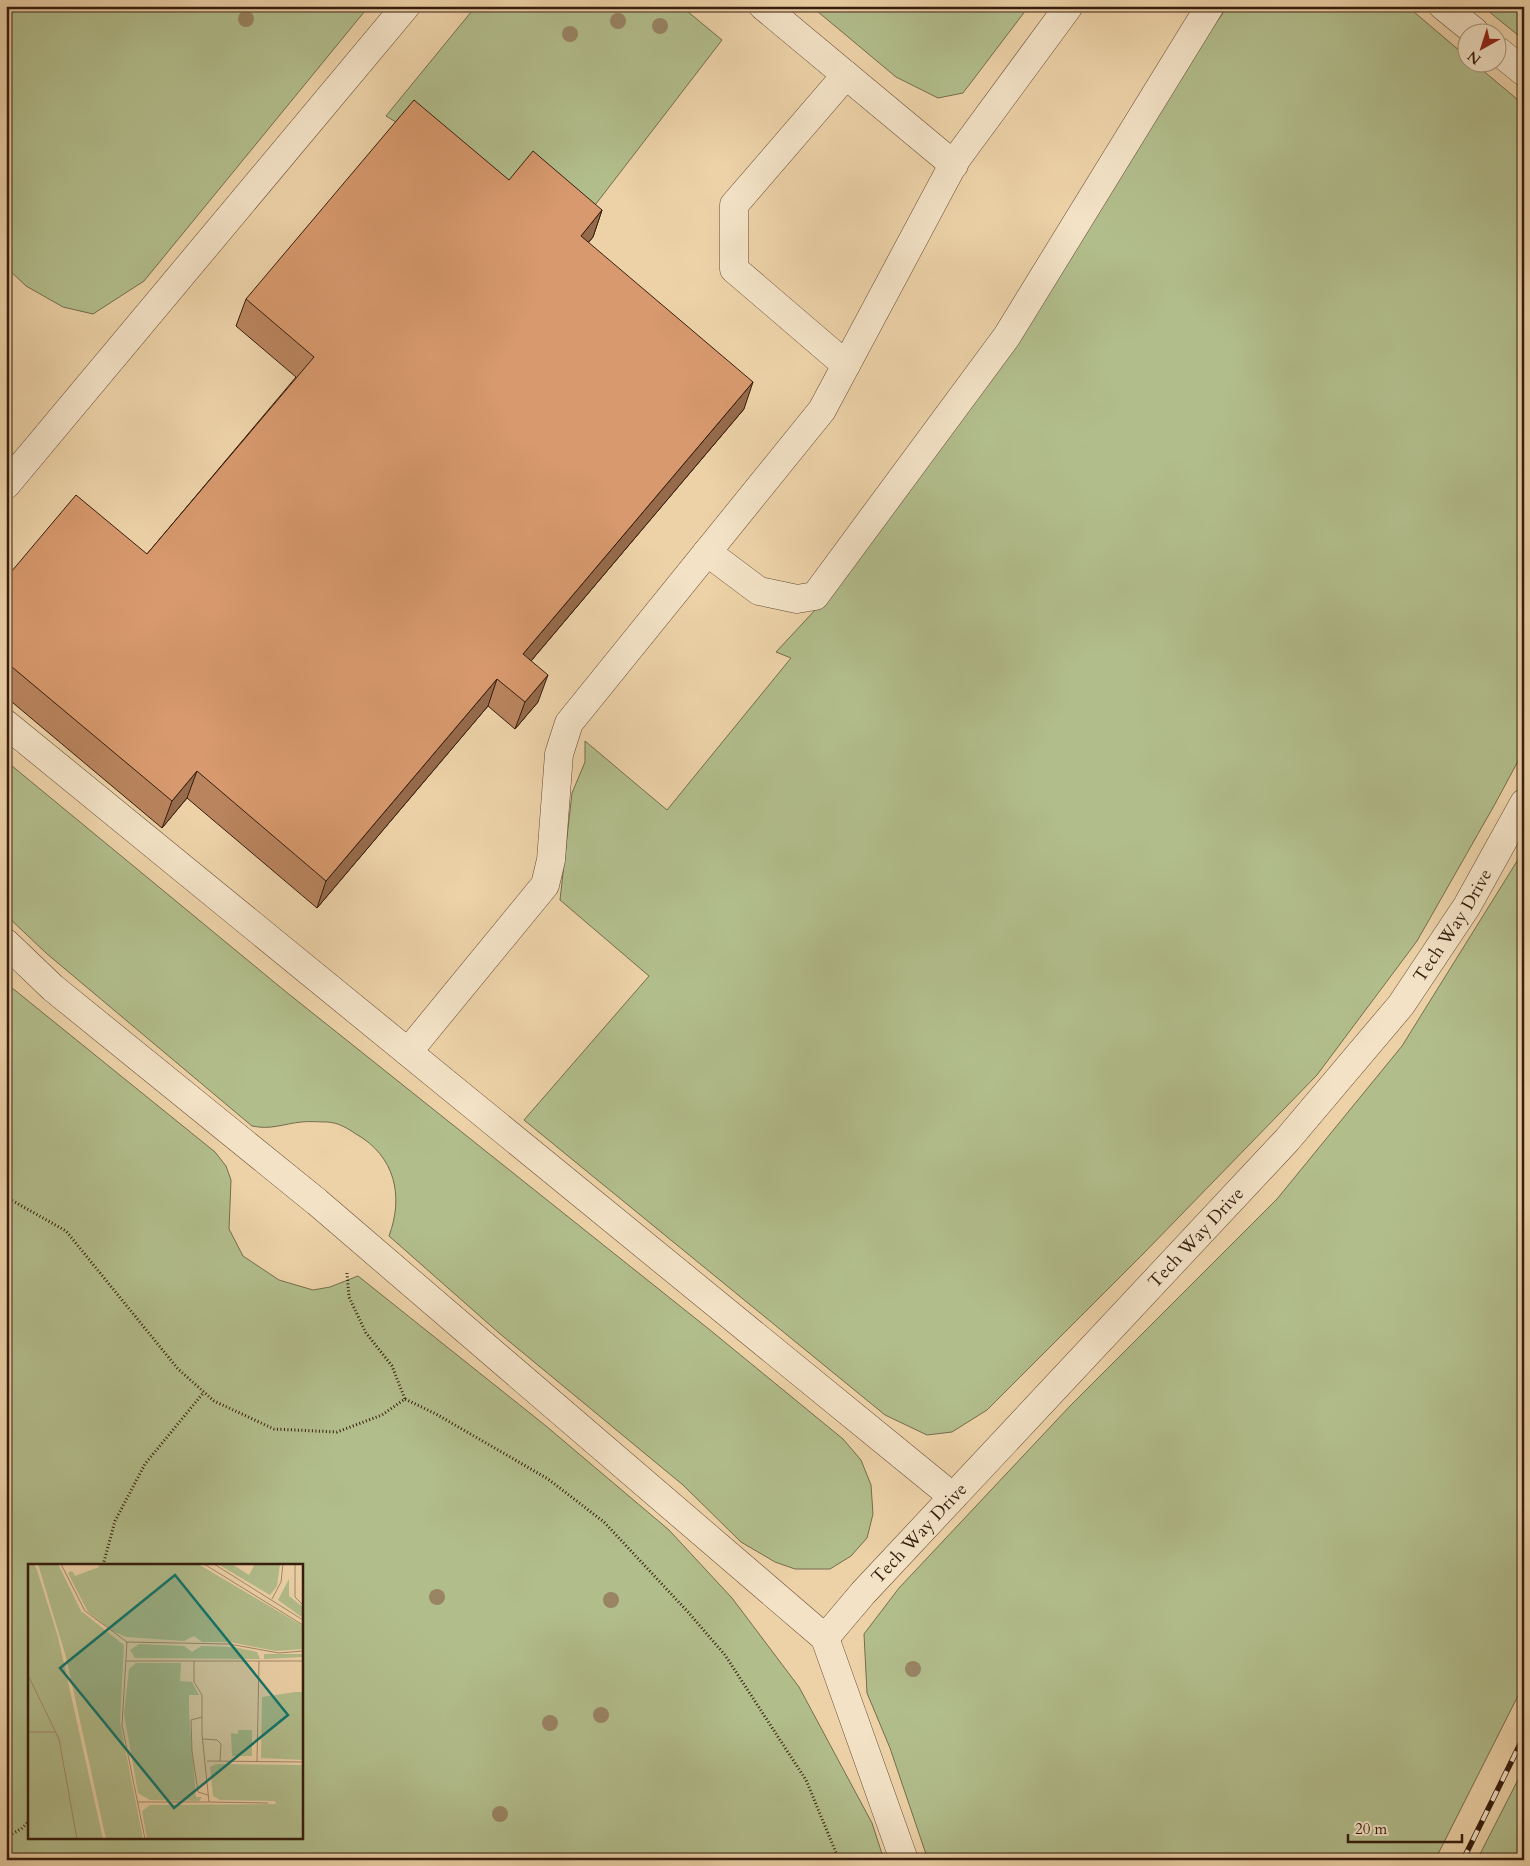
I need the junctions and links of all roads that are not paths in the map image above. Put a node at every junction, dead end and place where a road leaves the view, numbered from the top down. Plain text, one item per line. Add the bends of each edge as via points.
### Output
1 (406, 6) edge
2 (763, 6) edge
3 (1069, 6) edge
4 (1210, 6) edge
5 (1443, 6) edge
6 (1463, 22) edge
7 (1508, 58) edge
8 (1524, 72) edge
9 (846, 75) junction
10 (954, 165) junction
11 (846, 365) junction
12 (6, 484) edge
13 (707, 552) junction
14 (6, 724) edge
15 (1524, 803) edge
16 (6, 943) edge
17 (408, 1052) junction
18 (953, 1497) junction
19 (825, 1638) junction
20 (904, 1860) edge

1 - 12 street
2 - 9 street
3 - 10 street
4 - 13 street via 1007,336 815,596 797,599 758,591
5 - 6 street
7 - 8 street
9 - 10 street
9 - 11 street via 734,205 734,269
10 - 11 street
11 - 13 street via 822,410
13 - 17 street via 569,723 558,754 551,860 545,885
14 - 17 street
15 - 18 street, Tech Way Drive via 1467,906 1401,1005 1287,1140
16 - 19 street via 53,988 344,1225
17 - 18 street
18 - 19 street, Tech Way Drive
19 - 20 street

